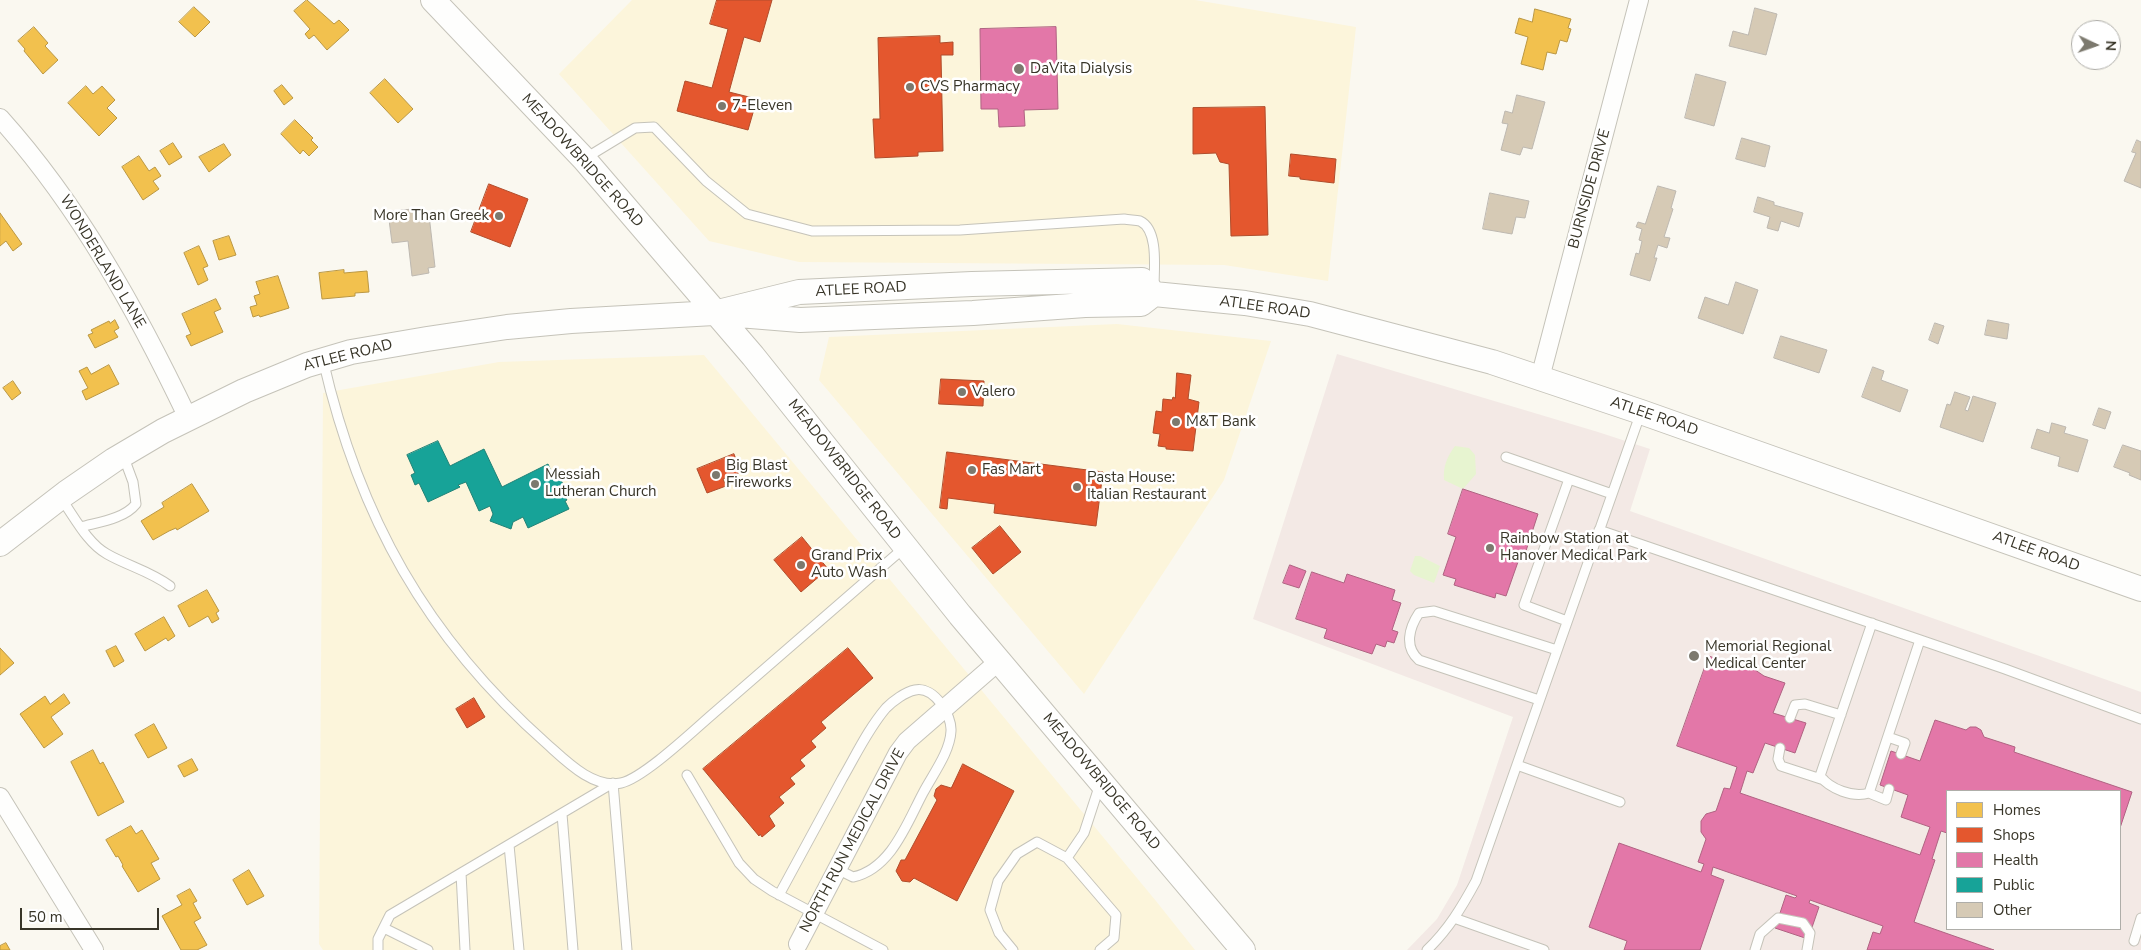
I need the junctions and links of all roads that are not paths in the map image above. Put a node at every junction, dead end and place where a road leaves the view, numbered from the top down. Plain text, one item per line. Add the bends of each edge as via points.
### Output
1 (433, 0) edge
2 (1639, 0) edge
3 (0, 118) edge
4 (584, 159) junction
5 (1154, 294) junction
6 (714, 313) junction
7 (323, 360) junction
8 (1540, 378) junction
9 (1641, 412) junction
10 (188, 418) junction
11 (122, 455) junction
12 (1506, 457) dead end
13 (1569, 479) junction
14 (1612, 494) junction
15 (60, 497) junction
16 (81, 527) junction
17 (1599, 530) junction
18 (0, 544) edge
19 (905, 547) junction
20 (170, 586) dead end
21 (2141, 589) edge
22 (1567, 621) junction
23 (1872, 624) junction
24 (1920, 640) junction
25 (1557, 650) junction
26 (999, 660) junction
27 (1539, 700) junction
28 (945, 709) junction
29 (1841, 715) junction
30 (1790, 718) dead end
31 (2141, 719) edge
32 (1888, 738) junction
33 (1780, 748) dead end
34 (1901, 754) dead end
35 (1517, 765) junction
36 (687, 775) dead end
37 (1824, 780) junction
38 (1101, 782) junction
39 (613, 783) junction
40 (1889, 788) dead end
41 (1869, 793) junction
42 (0, 797) edge
43 (1620, 802) dead end
44 (562, 814) junction
45 (509, 844) junction
46 (1067, 858) junction
47 (837, 869) junction
48 (461, 873) junction
49 (779, 895) junction
50 (814, 914) junction
51 (1454, 918) junction
52 (2141, 918) edge
53 (384, 928) junction
54 (2134, 941) dead end
55 (798, 944) dead end
56 (94, 950) edge
57 (378, 950) edge
58 (428, 950) edge
59 (465, 950) edge
60 (519, 950) edge
61 (573, 950) edge
62 (627, 950) edge
63 (882, 950) edge
64 (1012, 950) edge
65 (1100, 950) edge
66 (1243, 950) edge
67 (1426, 950) edge
68 (1544, 950) edge
69 (1755, 950) edge
70 (1807, 950) edge

1 - 4 main road, MEADOWBRIDGE ROAD
2 - 8 street, BURNSIDE DRIVE
3 - 10 street, WONDERLAND LANE via 56,186 87,232 133,311
4 - 5 lane via 635,128 654,128 706,181 747,214 812,231 960,230 1124,219 1140,222 1148,228 1154,240
4 - 6 main road, MEADOWBRIDGE ROAD
5 - 6 main road, ATLEE ROAD via 1142,280 972,284 799,292
5 - 8 main road, ATLEE ROAD via 1310,314 1492,362
6 - 7 main road, ATLEE ROAD via 507,327 427,338
6 - 19 main road, MEADOWBRIDGE ROAD
7 - 10 main road, ATLEE ROAD via 244,391
7 - 39 lane via 333,403 366,498 390,548 446,638 479,679 562,757 593,780
8 - 9 main road, ATLEE ROAD
9 - 14 lane
9 - 21 main road, ATLEE ROAD
10 - 11 main road, ATLEE ROAD
11 - 15 main road, ATLEE ROAD
11 - 16 lane via 133,482 136,504 124,515
12 - 13 lane
13 - 14 lane
13 - 22 lane via 1524,605
14 - 17 lane
15 - 16 lane
15 - 18 main road, ATLEE ROAD
16 - 20 lane via 107,554 157,576
17 - 22 lane
17 - 23 lane
19 - 26 main road, MEADOWBRIDGE ROAD
19 - 39 lane via 680,742 632,778
22 - 25 lane
23 - 24 lane
23 - 29 lane
24 - 31 lane
24 - 32 lane
25 - 27 lane
25 - 27 lane via 1434,610 1419,613 1412,624 1409,639 1413,655 1419,660
26 - 28 street, NORTH RUN MEDICAL DRIVE
26 - 38 main road, MEADOWBRIDGE ROAD
27 - 35 lane
28 - 47 street, NORTH RUN MEDICAL DRIVE via 907,741 898,753
28 - 47 lane via 951,730 946,749 893,848 863,875 853,877
28 - 49 lane via 922,690 914,690 887,707 868,733
29 - 30 lane via 1805,704 1796,705
29 - 37 lane via 1820,776
32 - 34 lane via 1905,743
32 - 41 lane
33 - 37 lane via 1778,759 1781,766
35 - 43 lane
35 - 51 lane via 1476,880
36 - 49 lane via 739,863 754,879
37 - 41 lane via 1827,785 1861,796
38 - 46 lane via 1084,833
38 - 66 main road, MEADOWBRIDGE ROAD
39 - 44 lane
39 - 62 lane
40 - 41 lane via 1886,800
42 - 56 street
44 - 45 lane
44 - 61 lane
45 - 48 lane
45 - 60 lane
46 - 64 lane via 1037,842 1017,854 998,881 990,910 999,933
46 - 65 lane via 1116,915 1114,938
47 - 50 street, NORTH RUN MEDICAL DRIVE
48 - 53 lane via 390,915
48 - 59 lane
49 - 50 lane
50 - 55 street, NORTH RUN MEDICAL DRIVE
50 - 63 lane
51 - 67 lane
51 - 68 lane
52 - 54 lane
53 - 57 lane via 378,939
53 - 58 lane
69 - 70 lane via 1760,934 1778,918 1788,918 1803,923 1810,932

